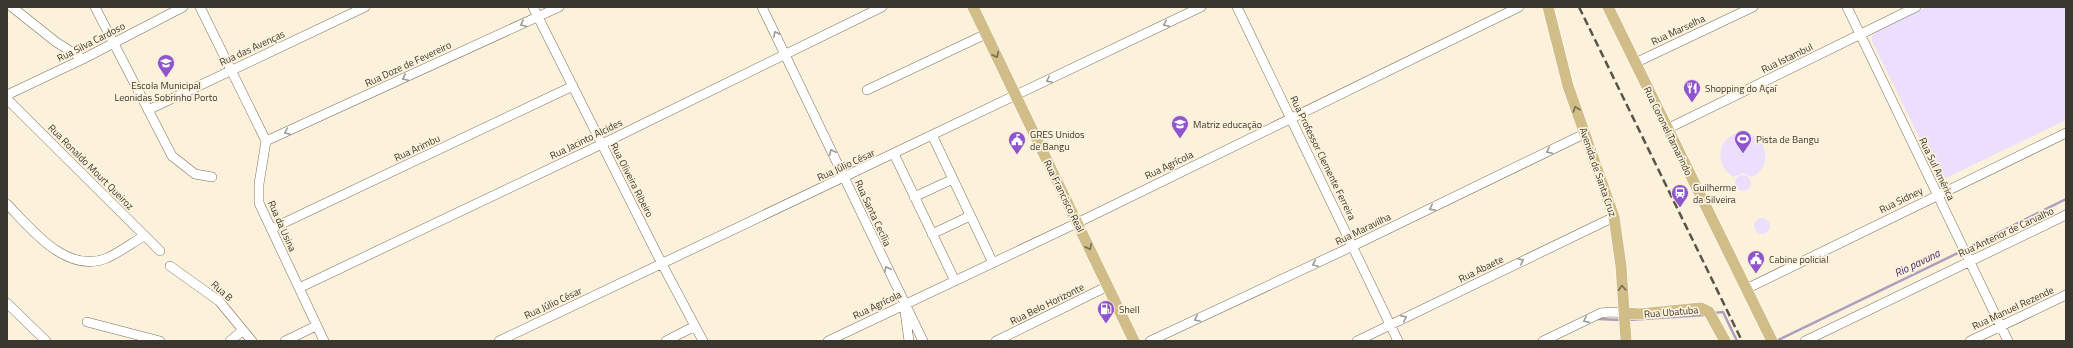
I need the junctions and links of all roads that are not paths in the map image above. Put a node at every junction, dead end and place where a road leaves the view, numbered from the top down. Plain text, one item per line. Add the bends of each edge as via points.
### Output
1 (12, 7) edge
2 (95, 7) edge
3 (183, 7) edge
4 (200, 7) edge
5 (365, 7) edge
6 (533, 7) edge
7 (558, 7) edge
8 (762, 7) edge
9 (882, 7) edge
10 (973, 7) edge
11 (1201, 7) edge
12 (1237, 7) edge
13 (1519, 7) edge
14 (1548, 7) edge
15 (1608, 7) edge
16 (1753, 7) edge
17 (1848, 7) edge
18 (1916, 7) edge
19 (538, 17) junction
20 (986, 34) junction
21 (1860, 34) junction
22 (113, 43) junction
23 (785, 54) junction
24 (82, 59) junction
25 (1635, 63) junction
26 (232, 70) junction
27 (573, 86) junction
28 (867, 90) dead end
29 (7, 95) edge
30 (1016, 96) junction
31 (7, 99) edge
32 (148, 110) junction
33 (1291, 118) junction
34 (1667, 130) junction
35 (2066, 133) edge
36 (1584, 134) junction
37 (932, 135) junction
38 (266, 141) junction
39 (602, 144) junction
40 (894, 154) junction
41 (212, 177) dead end
42 (844, 178) junction
43 (953, 179) junction
44 (1937, 194) junction
45 (914, 197) junction
46 (7, 204) edge
47 (2066, 215) edge
48 (970, 216) junction
49 (1614, 217) junction
50 (1077, 223) junction
51 (270, 229) junction
52 (932, 234) junction
53 (144, 236) junction
54 (1353, 246) junction
55 (160, 251) dead end
56 (993, 262) junction
57 (1969, 262) junction
58 (662, 264) junction
59 (170, 266) dead end
60 (955, 281) junction
61 (1108, 286) junction
62 (299, 288) junction
63 (1746, 289) junction
64 (2066, 295) edge
65 (7, 303) edge
66 (904, 304) junction
67 (1624, 313) junction
68 (87, 322) dead end
69 (1391, 325) junction
70 (316, 326) junction
71 (695, 326) junction
72 (2001, 326) junction
73 (242, 331) junction
74 (46, 341) edge
75 (160, 341) edge
76 (230, 341) edge
77 (252, 341) edge
78 (285, 341) edge
79 (324, 341) edge
80 (499, 341) edge
81 (666, 341) edge
82 (703, 341) edge
83 (828, 341) edge
84 (909, 341) edge
85 (923, 341) edge
86 (996, 341) edge
87 (1134, 341) edge
88 (1150, 341) edge
89 (1357, 341) edge
90 (1398, 341) edge
91 (1543, 341) edge
92 (1626, 341) edge
93 (1725, 341) edge
94 (1772, 341) edge
95 (1805, 341) edge
96 (1970, 341) edge
97 (2008, 341) edge

1 - 24 street
2 - 22 street
3 - 22 street, Rua Silva Cardoso
4 - 26 street
5 - 26 street, Rua das Avenças
6 - 19 street, Rua Oliveira Ribeiro
7 - 19 street, Rua Doze de Fevereiro
23 -> 8 street, Rua Santa Cecília
9 - 23 street, Rua Jacinto Alcides
10 - 20 main road, Rua Francisco Real
11 -> 30 street, Rua Júlio César
12 - 33 street, Rua Professor Clemente Ferreira
13 - 33 street, Rua Agrícola
36 -> 14 main road, Avenida de Santa Cruz via 1561,64
15 - 25 main road, Rua Coronel Tamarindo
16 - 25 street, Rua Marselha
17 - 21 street, Rua Sul América
18 - 21 street, Rua Istambul
19 - 27 street, Rua Oliveira Ribeiro
19 -> 38 street, Rua Doze de Fevereiro
20 - 28 street
20 -> 30 main road, Rua Francisco Real
21 - 34 street, Rua Istambul
21 - 44 street, Rua Sul América
22 - 24 street, Rua Silva Cardoso
22 - 32 street
23 - 39 street, Rua Jacinto Alcides
42 -> 23 street, Rua Santa Cecília
24 - 29 street, Rua Silva Cardoso
25 - 34 main road, Rua Coronel Tamarindo
26 - 32 street, Rua das Avenças
26 - 38 street
27 - 39 street, Rua Oliveira Ribeiro
27 - 51 street, Rua Arimbu
30 - 37 street, Rua Júlio César
30 - 50 main road, Rua Francisco Real
31 - 53 street, Rua Ronaldo Mourt Queiroz
32 - 41 street via 167,148 179,163 195,174
33 - 50 street, Rua Agrícola
33 - 54 street, Rua Professor Clemente Ferreira
34 - 63 main road, Rua Coronel Tamarindo
35 - 44 street, Rua Sidney
36 - 49 main road, Avenida de Santa Cruz
36 -> 54 street, Rua Maravilha
37 - 40 street, Rua Júlio César
37 - 43 street
38 - 51 street, Rua da Usina via 258,194
39 - 58 street, Rua Oliveira Ribeiro
39 - 62 street, Rua Jacinto Alcides
40 - 42 street, Rua Júlio César
40 - 45 street
42 - 58 street, Rua Júlio César
66 -> 42 street, Rua Santa Cecília
43 - 45 street
43 - 48 street
44 - 57 street, Rua Sul América
44 - 63 street, Rua Sidney
45 - 52 street
46 - 53 street via 57,251 75,260 92,262 107,258
47 - 57 street, Rua Antenor de Carvalho
48 - 52 street
48 - 56 street
67 -> 49 main road, Avenida de Santa Cruz
69 -> 49 street, Rua Abaete
50 - 56 street, Rua Agrícola
50 -> 61 main road, Rua Francisco Real
51 - 62 street, Rua da Usina
52 - 60 street
53 - 55 street, Rua Ronaldo Mourt Queiroz
54 - 69 street, Rua Professor Clemente Ferreira
54 -> 88 street, Rua Maravilha
56 - 60 street, Rua Agrícola
57 - 72 street, Rua Sul América
57 - 95 street, Rua Antenor de Carvalho
58 - 71 street, Rua Oliveira Ribeiro
58 - 80 street, Rua Júlio César
59 - 73 street, Rua B via 215,297
60 - 66 street, Rua Agrícola
61 - 86 street, Rua Belo Horizonte
61 - 87 main road, Rua Francisco Real
62 - 70 street, Rua da Usina
63 - 94 main road, Rua Coronel Tamarindo
64 - 72 street, Rua Manuel Rezende
65 - 74 street
66 - 83 street, Rua Agrícola
66 - 84 street
66 - 85 street, Rua Santa Cecília
67 -> 91 street via 1601,313
67 - 92 main road, Avenida de Santa Cruz
67 - 93 main road, Rua Ubatuba via 1640,314 1701,308 1709,312
68 - 75 street
69 - 89 street, Rua Abaete
69 - 90 street, Rua Professor Clemente Ferreira
70 - 78 street
70 - 79 street, Rua da Usina
71 - 81 street
71 - 82 street, Rua Oliveira Ribeiro
72 - 96 street, Rua Manuel Rezende
72 - 97 street, Rua Sul América
73 - 76 street
73 - 77 street, Rua B

